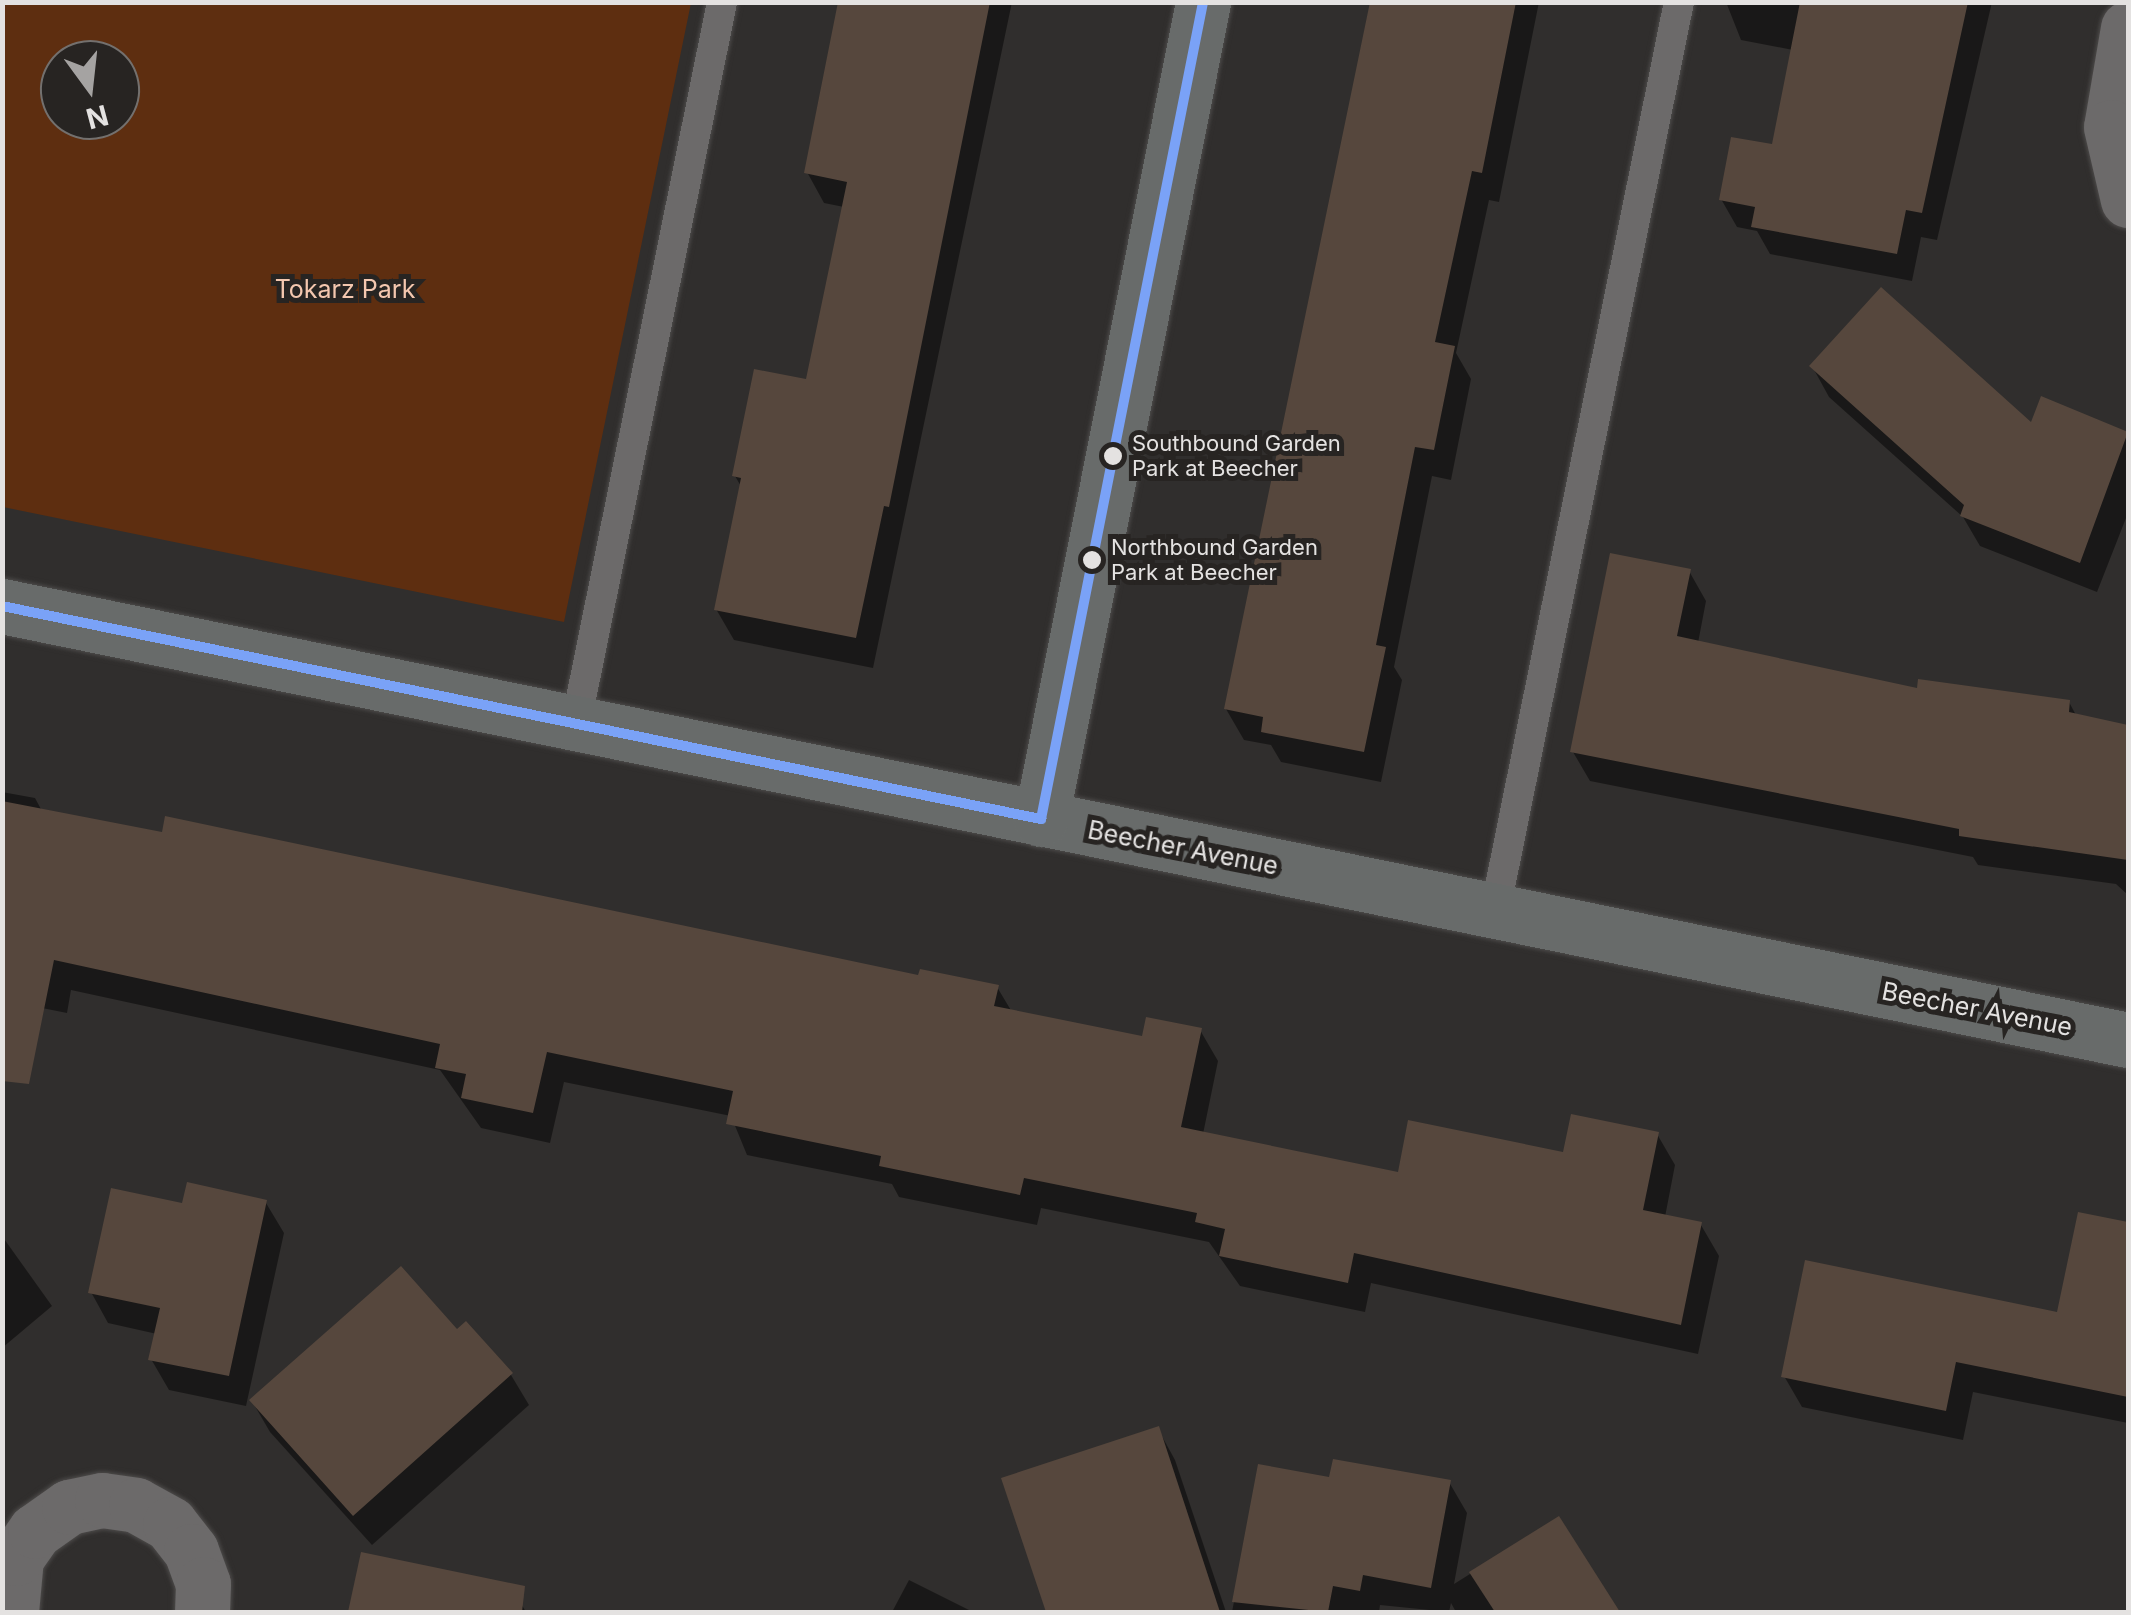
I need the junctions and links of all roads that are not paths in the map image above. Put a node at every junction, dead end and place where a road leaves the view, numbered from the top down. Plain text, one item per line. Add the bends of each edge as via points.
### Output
1 (722, 2) edge
2 (1203, 2) edge
3 (1680, 2) edge
4 (2128, 28) edge
5 (2128, 200) edge
6 (2, 606) edge
7 (576, 724) junction
8 (1041, 819) junction
9 (1494, 911) junction
10 (2128, 1040) edge
11 (11, 1612) edge
12 (202, 1612) edge

1 - 7 lane
2 - 8 street
3 - 9 lane
4 - 5 street via 2111,126
6 - 7 street, Beecher Avenue
7 - 8 street, Beecher Avenue
8 - 9 street, Beecher Avenue
9 - 10 street, Beecher Avenue
11 - 12 street via 16,1558 35,1531 69,1507 102,1500 136,1505 170,1524 192,1551

